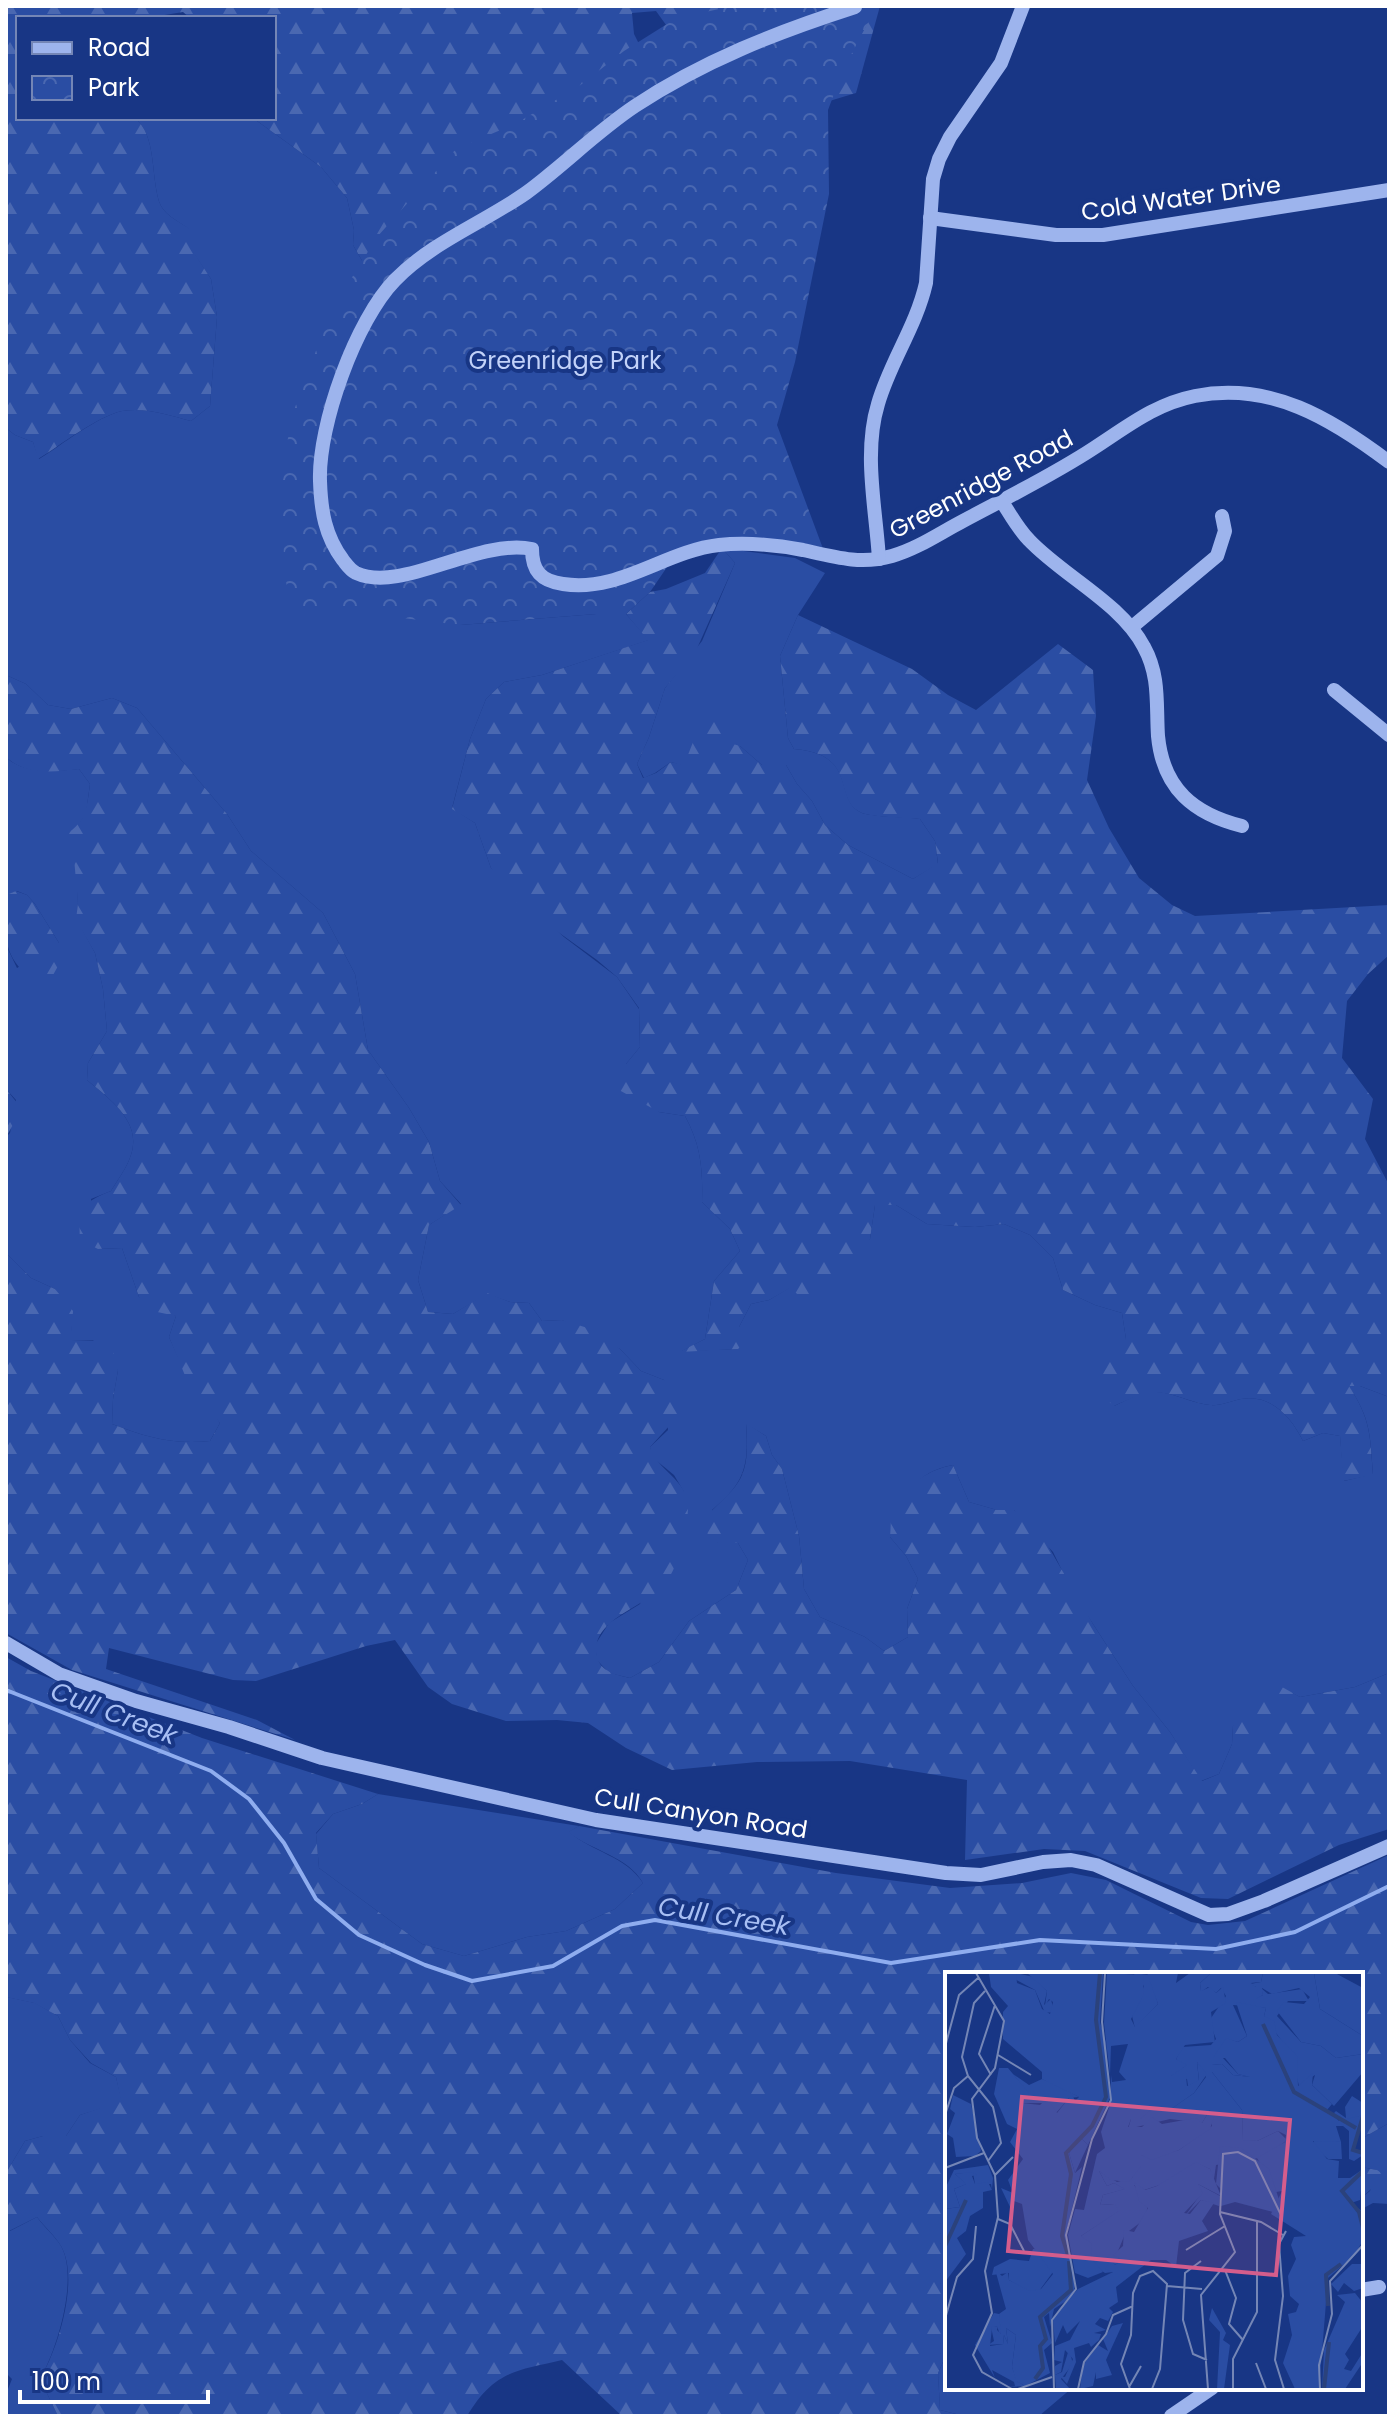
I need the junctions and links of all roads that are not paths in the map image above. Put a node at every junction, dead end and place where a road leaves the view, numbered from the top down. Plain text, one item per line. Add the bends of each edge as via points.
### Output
1 (1023, 6) edge
2 (855, 7) edge
3 (1389, 190) edge
4 (930, 218) junction
5 (1389, 462) edge
6 (1001, 500) junction
7 (1222, 516) dead end
8 (879, 559) junction
9 (1132, 627) junction
10 (1334, 690) dead end
11 (1389, 735) edge
12 (1242, 826) dead end
13 (6, 1643) edge
14 (1389, 1846) edge
15 (1379, 2287) dead end
16 (1363, 2290) edge
17 (1209, 2390) edge
18 (1171, 2416) edge

1 - 4 street via 1001,63 939,159
2 - 8 street, Greenridge Road via 708,63 633,107 524,194 396,279 364,325 340,381 319,472 321,512 332,545 353,572 377,580 515,546 532,549 532,565 541,578 582,586 722,545
3 - 4 street, Cold Water Drive via 1103,235 1056,235
4 - 8 street via 922,300 883,387 873,425
5 - 6 street, Greenridge Road via 1317,414 1286,401 1223,393 1149,411
6 - 8 street, Greenridge Road via 909,550
6 - 9 street via 1029,541
7 - 9 street via 1225,531 1217,556
9 - 12 street via 1153,666 1160,748 1174,783 1215,819
10 - 11 street
13 - 14 street, Cull Canyon Road via 59,1674 322,1758 581,1817 946,1873 981,1875 1071,1860 1096,1865 1209,1915 1264,1901
15 - 16 street
17 - 18 street

